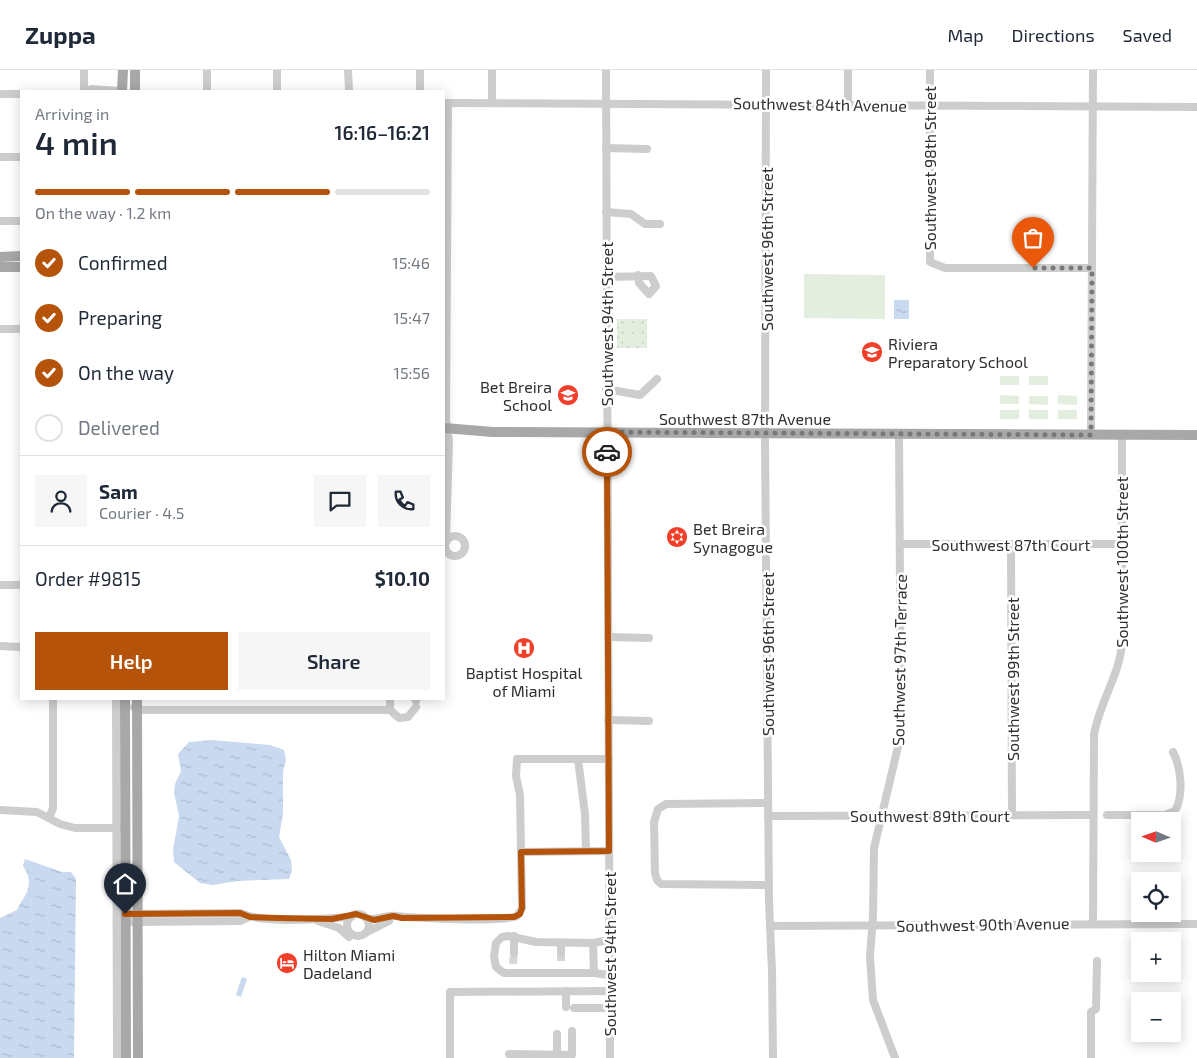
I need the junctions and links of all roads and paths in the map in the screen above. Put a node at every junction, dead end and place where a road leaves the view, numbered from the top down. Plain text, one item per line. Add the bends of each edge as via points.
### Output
1 (84, 70) edge
2 (122, 70) edge
3 (135, 70) edge
4 (207, 70) edge
5 (278, 70) edge
6 (348, 70) edge
7 (420, 70) edge
8 (492, 70) edge
9 (606, 70) edge
10 (766, 70) edge
11 (848, 70) edge
12 (930, 70) edge
13 (1093, 70) edge
14 (86, 90) edge
15 (88, 90) edge
16 (104, 90) edge
17 (122, 90) edge
18 (135, 90) edge
19 (207, 90) edge
20 (277, 90) edge
21 (349, 90) edge
22 (420, 90) edge
23 (0, 94) edge
24 (20, 94) edge
25 (492, 102) junction
26 (446, 103) edge
27 (606, 103) junction
28 (766, 103) junction
29 (848, 104) junction
30 (930, 105) junction
31 (1093, 106) junction
32 (1197, 106) edge
33 (606, 148) junction
34 (647, 149) dead end
35 (0, 157) edge
36 (20, 157) edge
37 (606, 212) junction
38 (0, 221) edge
39 (20, 221) edge
40 (660, 224) dead end
41 (0, 256) edge
42 (20, 256) edge
43 (0, 267) edge
44 (20, 267) edge
45 (1092, 268) junction
46 (638, 275) dead end
47 (606, 277) junction
48 (0, 329) edge
49 (20, 329) edge
50 (657, 379) dead end
51 (606, 389) junction
52 (446, 428) edge
53 (606, 432) junction
54 (766, 433) junction
55 (900, 434) junction
56 (1091, 435) junction
57 (1122, 435) junction
58 (1197, 435) edge
59 (448, 522) junction
60 (455, 535) junction
61 (446, 541) junction
62 (900, 544) junction
63 (1011, 544) junction
64 (1122, 544) junction
65 (0, 585) edge
66 (20, 585) edge
67 (608, 637) junction
68 (649, 638) dead end
69 (0, 646) edge
70 (20, 646) edge
71 (53, 700) edge
72 (116, 700) edge
73 (390, 700) edge
74 (416, 702) edge
75 (125, 703) edge
76 (137, 703) edge
77 (390, 710) junction
78 (608, 720) junction
79 (649, 721) dead end
80 (1173, 752) dead end
81 (578, 759) junction
82 (609, 760) junction
83 (768, 803) junction
84 (0, 810) edge
85 (1093, 814) junction
86 (883, 815) junction
87 (1012, 815) junction
88 (1107, 815) junction
89 (768, 816) junction
90 (50, 818) junction
91 (138, 818) junction
92 (121, 828) junction
93 (586, 851) junction
94 (609, 851) junction
95 (521, 852) junction
96 (769, 885) junction
97 (351, 917) junction
98 (125, 918) junction
99 (138, 918) junction
100 (314, 918) junction
101 (366, 918) junction
102 (402, 918) junction
103 (332, 919) junction
104 (1093, 923) junction
105 (1197, 924) edge
106 (770, 926) junction
107 (873, 926) junction
108 (367, 932) junction
109 (348, 933) junction
110 (514, 936) junction
111 (561, 943) junction
112 (594, 943) junction
113 (609, 943) junction
114 (514, 953) tunnel mouth
115 (561, 953) tunnel mouth
116 (1096, 961) dead end
117 (513, 964) tunnel mouth
118 (562, 964) tunnel mouth
119 (594, 972) junction
120 (562, 973) junction
121 (609, 973) junction
122 (513, 974) junction
123 (566, 991) junction
124 (609, 991) junction
125 (566, 1007) dead end
126 (574, 1008) dead end
127 (610, 1008) junction
128 (572, 1031) dead end
129 (557, 1034) dead end
130 (510, 1054) dead end
131 (557, 1055) junction
132 (529, 1056) edge
133 (117, 1058) edge
134 (126, 1058) edge
135 (138, 1058) edge
136 (450, 1058) edge
137 (610, 1058) edge
138 (773, 1058) edge
139 (895, 1058) edge
140 (1092, 1058) edge

1 - 14 street
2 - 17 main road
3 - 18 main road
4 - 19 street
5 - 20 street
6 - 21 street
7 - 22 street
8 - 25 street
9 - 27 street, Southwest 94th Street
10 - 28 street, Southwest 96th Street
11 - 29 street
12 - 30 street, Southwest 98th Street
13 - 31 street
15 - 16 street
23 - 24 street
25 - 26 street, Southwest 84th Avenue
25 - 27 street, Southwest 84th Avenue
26 - 52 street
27 - 28 street, Southwest 84th Avenue
27 - 33 street, Southwest 94th Street
28 - 29 street, Southwest 84th Avenue
28 - 54 street, Southwest 96th Street
29 - 30 street, Southwest 84th Avenue
30 - 31 street, Southwest 84th Avenue
30 - 45 street, Southwest 98th Street via 929,255 932,264 945,268
31 - 32 street, Southwest 84th Avenue
31 - 45 street
33 - 34 street
33 - 37 street, Southwest 94th Street
35 - 36 street
37 - 40 street via 631,214 645,224
37 - 47 street, Southwest 94th Street
38 - 39 street
41 - 42 main road
43 - 44 main road
45 - 56 street
46 - 47 street
47 - 51 street, Southwest 94th Street
48 - 49 street
50 - 51 street via 640,395
51 - 53 street, Southwest 94th Street
52 - 53 main road, Southwest 87th Avenue via 487,432
52 - 59 street
53 - 54 main road, Southwest 87th Avenue
53 - 67 street, Southwest 94th Street
54 - 55 main road, Southwest 87th Avenue
54 - 83 street, Southwest 96th Street
55 - 56 main road, Southwest 87th Avenue
55 - 62 street, Southwest 97th Terrace
56 - 57 main road, Southwest 87th Avenue
57 - 58 main road, Southwest 87th Avenue
57 - 64 street, Southwest 100th Street
59 - 60 street
59 - 61 street
60 - 61 street
60 - 61 street via 465,542 462,554 449,554 445,548
62 - 63 street, Southwest 87th Court
62 - 86 street, Southwest 97th Terrace via 901,734
63 - 64 street, Southwest 87th Court
63 - 87 street, Southwest 99th Street
64 - 85 street, Southwest 100th Street via 1121,654 1118,671 1095,729
65 - 66 street
67 - 68 street
67 - 78 street, Southwest 94th Street
69 - 70 street
71 - 90 street via 53,808
72 - 92 street
73 - 77 street
74 - 77 street via 412,715 404,718 395,716
75 - 76 street
75 - 92 main road
76 - 77 street via 143,710
76 - 91 main road
78 - 79 street
78 - 82 street, Southwest 94th Street
80 - 88 street via 1179,763 1178,800 1173,813
81 - 82 street
81 - 93 street
81 - 95 street via 517,759
82 - 94 street, Southwest 94th Street
83 - 89 street, Southwest 96th Street
83 - 96 street via 669,804 659,807 654,822 657,880 661,884
84 - 90 street via 32,811
85 - 87 street, Southwest 89th Court
85 - 88 street via 1102,810
85 - 88 street via 1100,820
85 - 104 street, Southwest 100th Street
86 - 87 street, Southwest 89th Court
86 - 89 street, Southwest 89th Court
86 - 107 street, Southwest 97th Terrace via 874,848
89 - 96 street, Southwest 96th Street
90 - 92 street via 75,828
91 - 92 main road
91 - 99 main road
92 - 98 main road
92 - 133 street
93 - 94 street
93 - 95 street
94 - 113 street, Southwest 94th Street
95 - 102 street via 520,914 511,918
96 - 106 street, Southwest 96th Street
97 - 101 street via 360,915
97 - 103 street
97 - 109 street
98 - 99 street
98 - 134 main road
99 - 100 street via 240,922 250,917
99 - 135 main road
100 - 103 street
100 - 109 street
101 - 102 street
101 - 108 street
102 - 108 street
103 - 109 street
104 - 105 street, Southwest 90th Avenue
104 - 107 street, Southwest 90th Avenue
106 - 107 street, Southwest 90th Avenue
106 - 138 street, Southwest 96th Street
107 - 139 street, Southwest 97th Terrace via 870,957 872,993
108 - 109 street via 357,936
110 - 111 street via 529,942
110 - 114 street
110 - 122 street via 499,939 494,957 499,971
111 - 112 street
111 - 115 street
112 - 113 street
112 - 119 street
113 - 121 street, Southwest 94th Street
116 - 140 street via 1096,1009 1091,1012
117 - 122 street
118 - 120 street
119 - 120 street
119 - 121 street
120 - 122 street
121 - 124 street, Southwest 94th Street
123 - 124 street
123 - 125 street
123 - 136 street via 450,992
124 - 127 street, Southwest 94th Street
126 - 127 street
127 - 137 street, Southwest 94th Street
128 - 131 street via 572,1055
129 - 131 street
130 - 132 street
131 - 132 street

